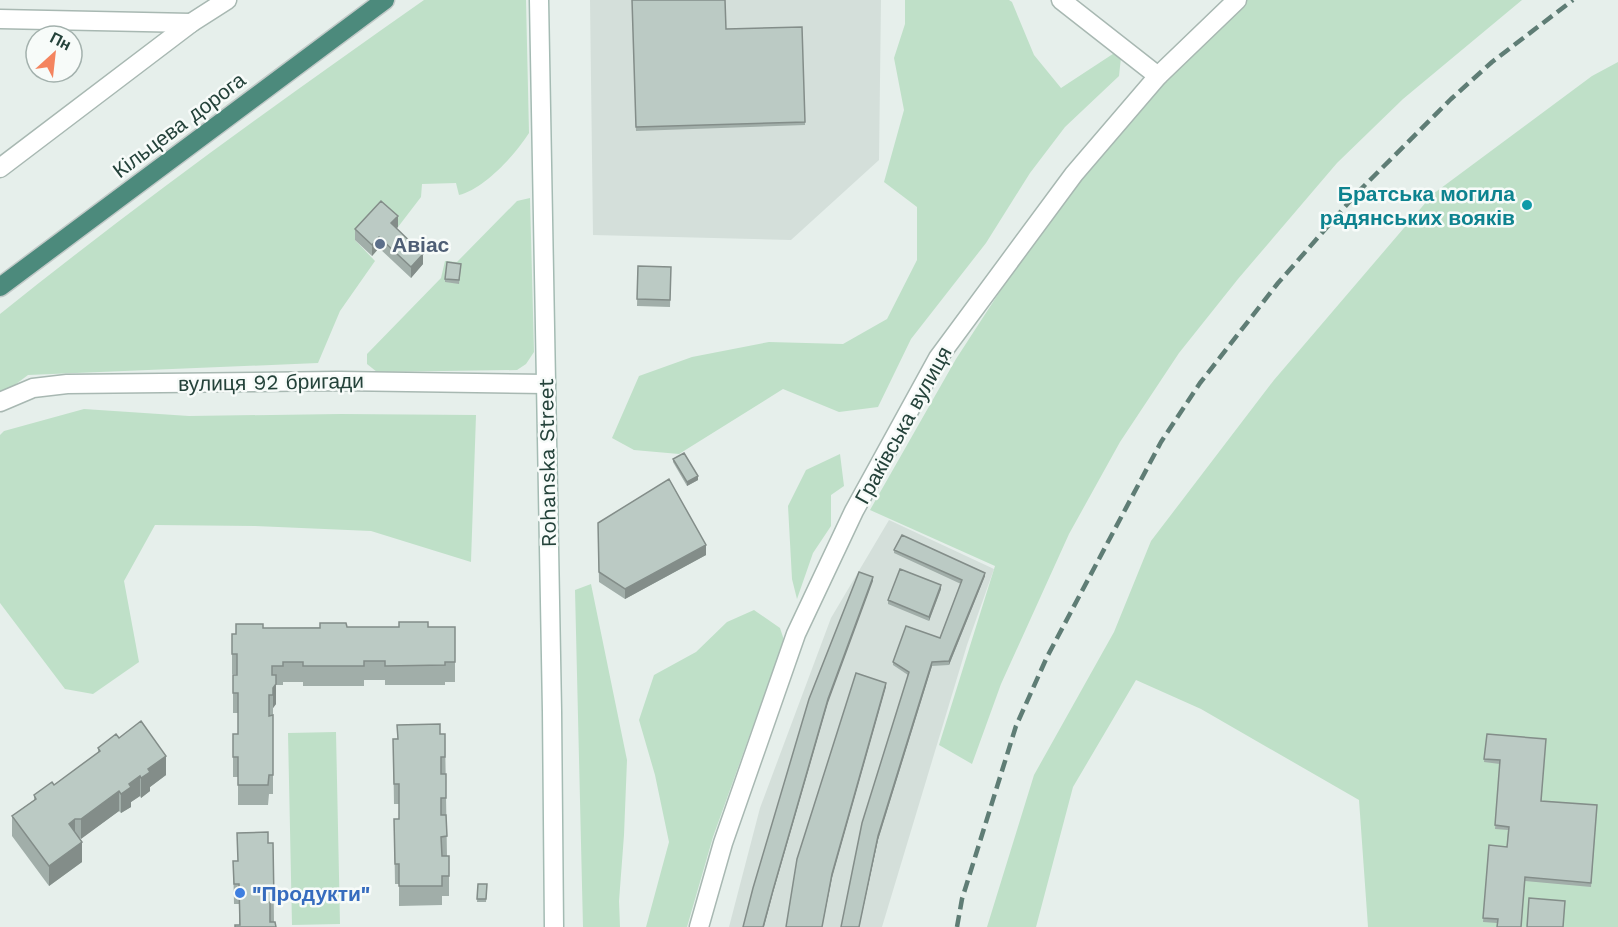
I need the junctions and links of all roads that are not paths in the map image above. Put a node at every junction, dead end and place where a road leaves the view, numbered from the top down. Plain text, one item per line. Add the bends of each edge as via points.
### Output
1 (226, 0) edge
2 (385, 0) edge
3 (539, 0) edge
4 (1061, 0) edge
5 (1237, 0) edge
6 (0, 19) edge
7 (191, 23) junction
8 (1158, 76) junction
9 (0, 168) edge
10 (0, 287) edge
11 (546, 384) junction
12 (0, 402) edge
13 (554, 927) edge
14 (699, 927) edge

1 - 7 street
2 - 10 highway, Кільцева дорога
3 - 11 street, Rohanska Street
4 - 8 street
5 - 8 street, Граківська вулиця
6 - 7 street
7 - 9 street
8 - 14 street, Граківська вулиця via 1074,174 938,358 854,511 784,666 723,843
11 - 12 street, вулиця 92 бригади via 67,384 33,388
11 - 13 street, Rohanska Street

